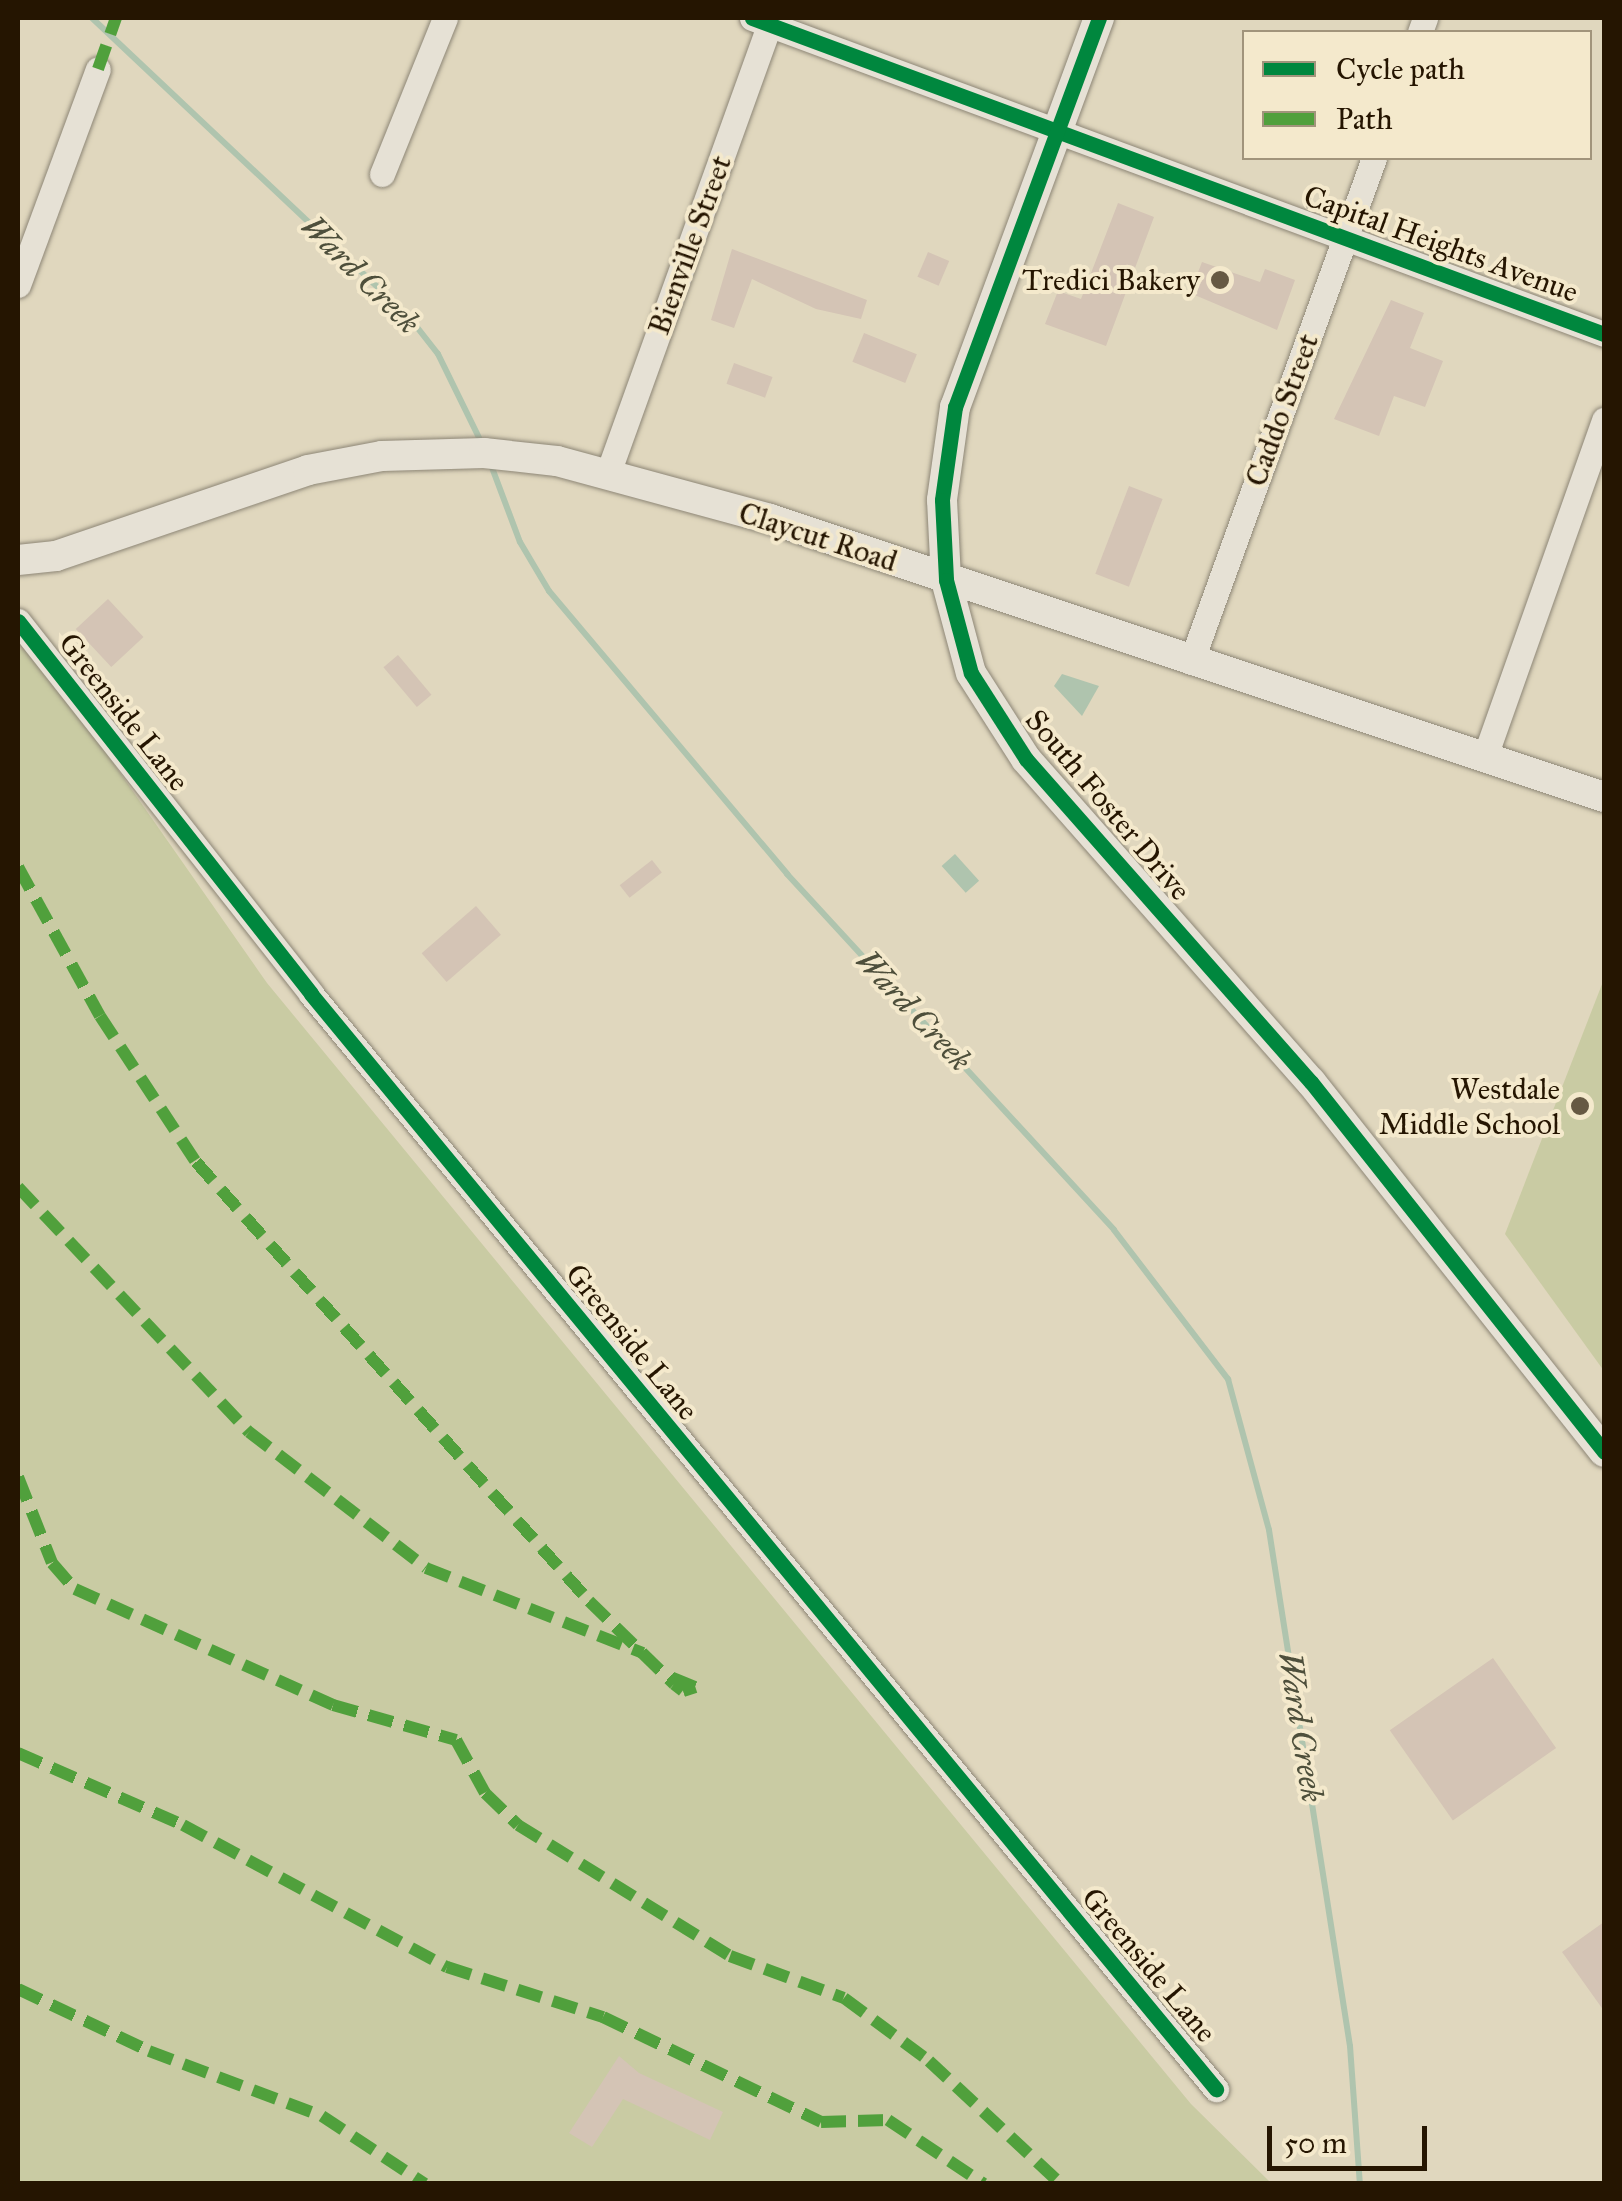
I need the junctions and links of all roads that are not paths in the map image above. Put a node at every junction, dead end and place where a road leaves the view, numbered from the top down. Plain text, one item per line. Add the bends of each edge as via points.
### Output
1 (445, 18) edge
2 (1099, 18) edge
3 (765, 20) edge
4 (98, 69) dead end
5 (1058, 132) junction
6 (1373, 160) edge
7 (382, 174) dead end
8 (1345, 238) junction
9 (18, 284) edge
10 (1604, 334) edge
11 (1604, 420) edge
12 (608, 473) junction
13 (18, 560) edge
14 (946, 580) junction
15 (18, 621) edge
16 (1191, 662) junction
17 (1484, 758) junction
18 (1604, 797) edge
19 (1604, 1452) edge
20 (1216, 2089) dead end

1 - 7 street
2 - 5 street, South Foster Drive
3 - 5 street, Capital Heights Avenue
3 - 12 street, Bienville Street
4 - 9 street
5 - 8 street, Capital Heights Avenue
5 - 14 street, South Foster Drive via 956,407 942,500
6 - 8 street, Caddo Street
8 - 10 street, Capital Heights Avenue
8 - 16 street, Caddo Street
11 - 17 street
12 - 13 street, Claycut Road via 536,458 436,452 308,470 56,556
12 - 14 street, Claycut Road
14 - 16 street, Claycut Road
14 - 19 street, South Foster Drive via 972,673 1026,759 1311,1082
15 - 20 street, Greenside Lane via 311,994
16 - 17 street, Claycut Road
17 - 18 street, Claycut Road

